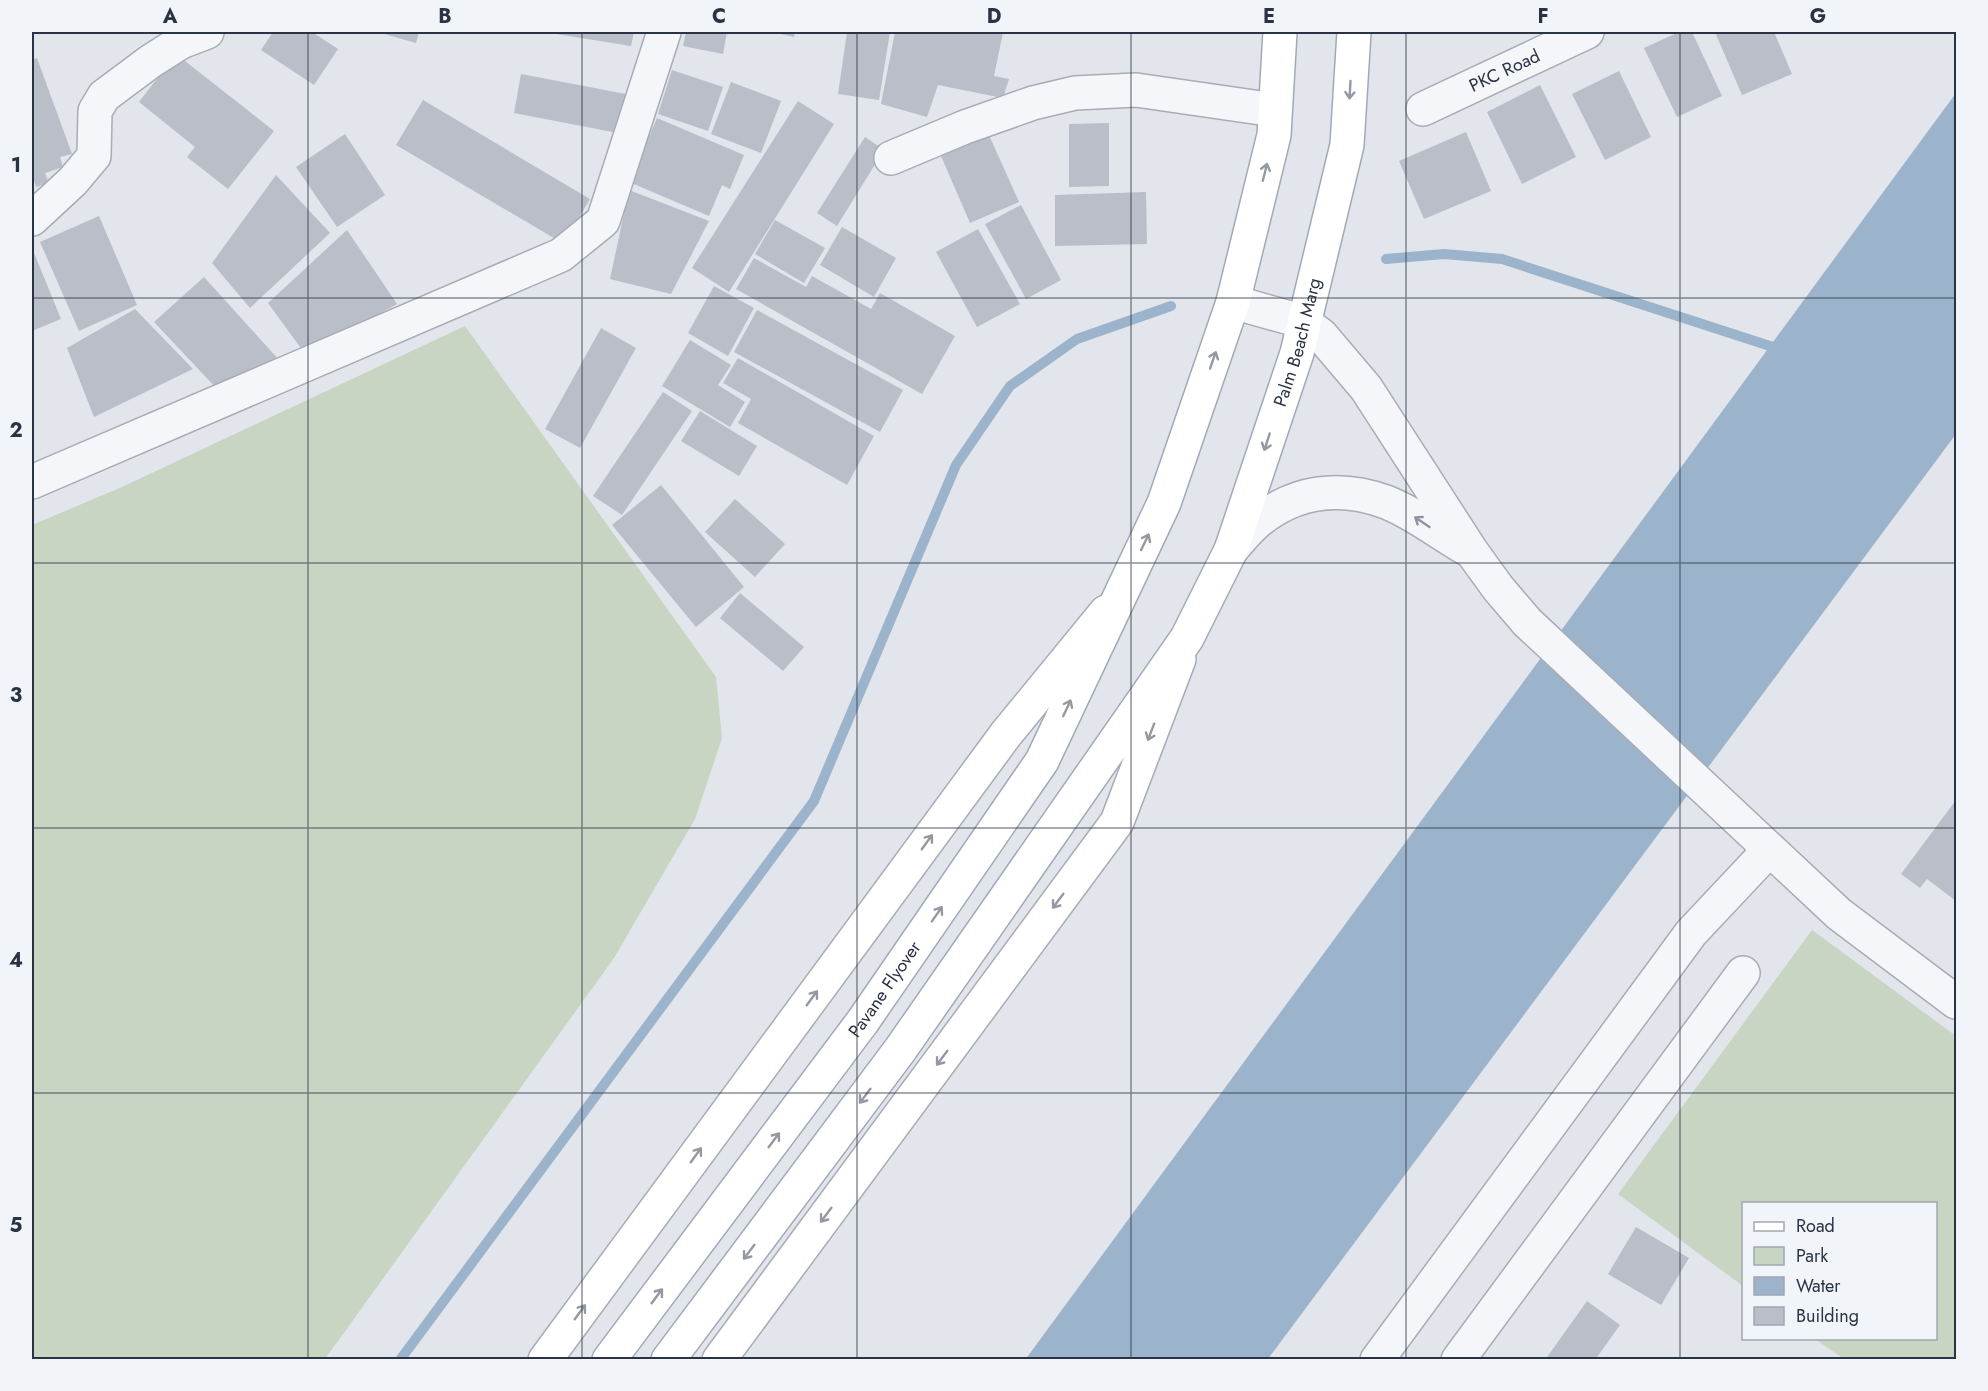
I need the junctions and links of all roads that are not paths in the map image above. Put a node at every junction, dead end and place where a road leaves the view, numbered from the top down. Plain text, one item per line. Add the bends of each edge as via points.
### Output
1 (207, 32) edge
2 (664, 32) edge
3 (1280, 32) edge
4 (1354, 32) edge
5 (1587, 32) edge
6 (1542, 41) edge
7 (1423, 109) dead end
8 (1275, 110) junction
9 (891, 158) dead end
10 (32, 219) edge
11 (1233, 302) junction
12 (1304, 322) junction
13 (32, 482) edge
14 (1231, 550) junction
15 (1472, 552) junction
16 (1120, 595) junction
17 (1187, 638) junction
18 (1759, 840) junction
19 (1743, 973) dead end
20 (1956, 1002) edge
21 (545, 1359) edge
22 (609, 1359) edge
23 (668, 1359) edge
24 (719, 1359) edge
25 (1377, 1359) edge
26 (1458, 1359) edge

1 - 10 street via 181,42 104,96 95,111 94,156
2 - 13 street via 603,220 561,255
3 - 8 main road
4 -> 12 main road, Palm Beach Marg via 1347,145
5 - 6 street, PKC Road
6 - 7 street, PKC Road
8 - 9 street via 1136,90 1075,93 965,126
11 -> 8 main road via 1274,135
11 - 12 street
16 -> 11 main road via 1164,503
12 -> 14 main road, Palm Beach Marg
12 - 15 street via 1321,335 1366,387
15 -> 14 street via 1387,502 1333,493 1305,495 1279,507 1255,524
14 - 17 main road, Palm Beach Marg
15 - 18 street via 1527,622
21 -> 16 main road via 1006,734
22 -> 16 main road, Pavane Flyover via 863,1021 1042,761
17 -> 23 main road via 900,1050
17 -> 24 main road via 1117,822
18 - 20 street via 1839,914
18 - 25 street
19 - 26 street

